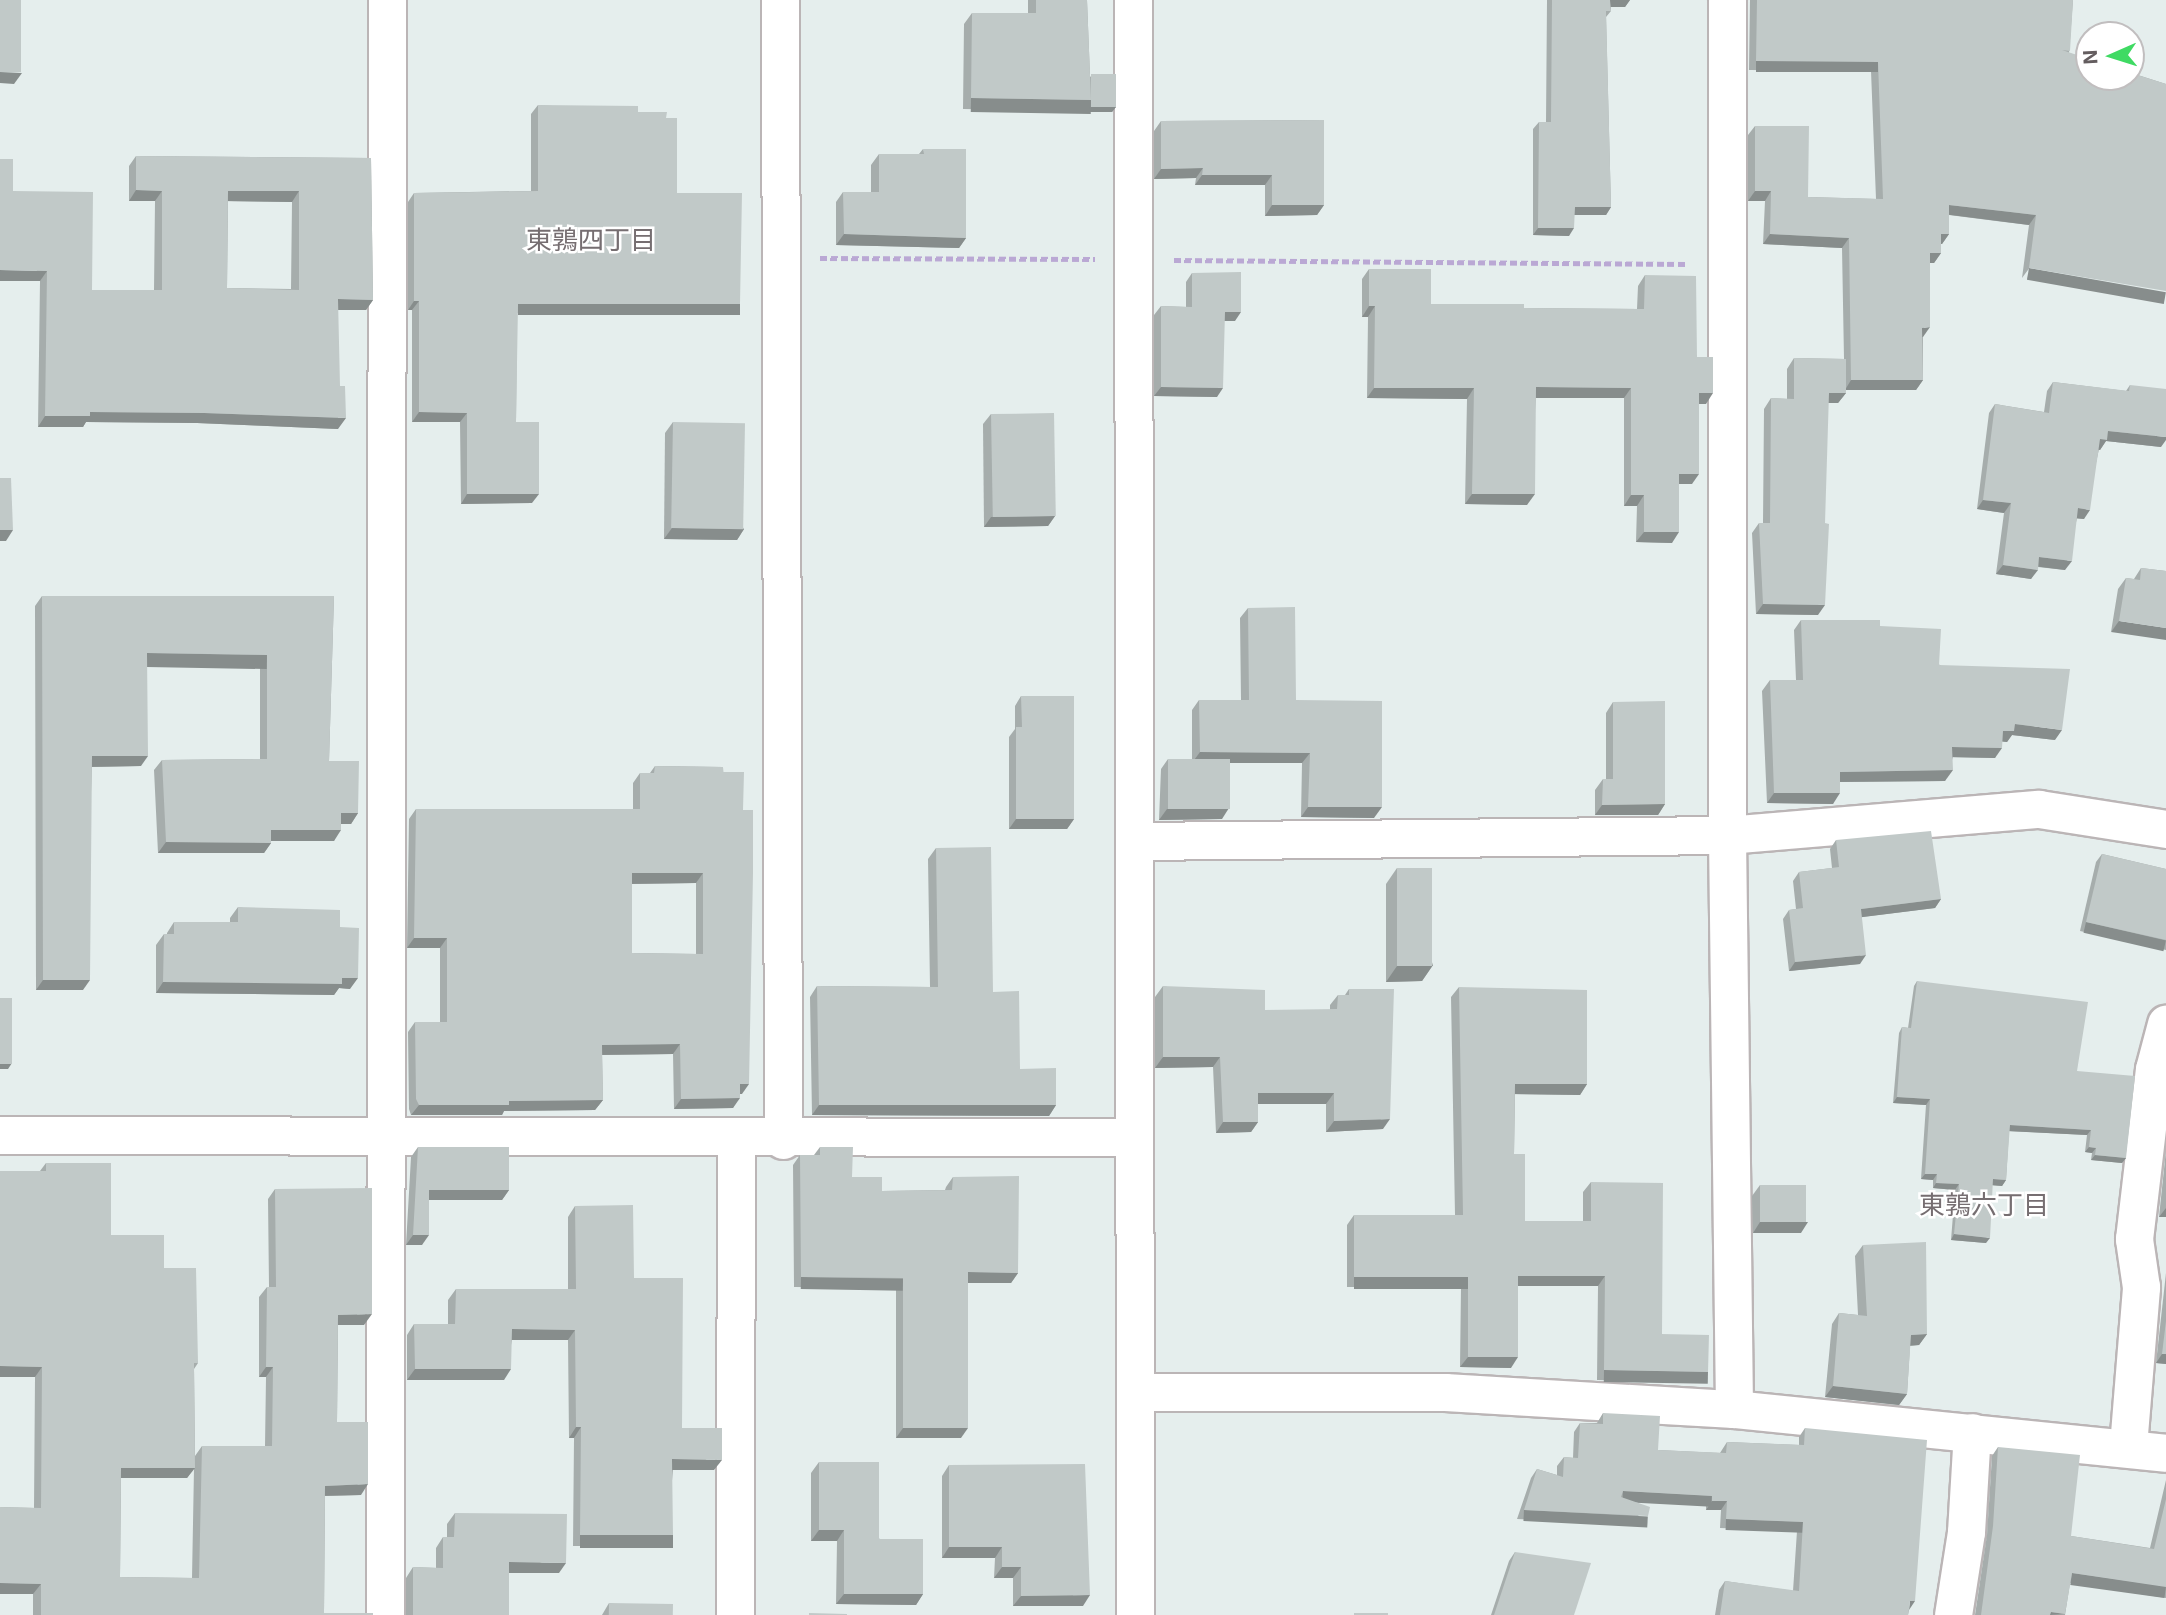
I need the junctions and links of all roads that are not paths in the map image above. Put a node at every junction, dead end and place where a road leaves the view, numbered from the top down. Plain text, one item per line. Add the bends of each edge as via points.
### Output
1 (387, 0) edge
2 (780, 0) edge
3 (1133, 0) edge
4 (1727, 0) edge
5 (2164, 820) edge
6 (1727, 835) junction
7 (1135, 841) junction
8 (2166, 1024) edge
9 (0, 1135) edge
10 (385, 1136) junction
11 (1133, 1137) junction
12 (736, 1139) junction
13 (783, 1140) junction
14 (1136, 1392) junction
15 (1734, 1409) junction
16 (1972, 1432) junction
17 (2128, 1446) junction
18 (2166, 1453) edge
19 (385, 1615) edge
20 (735, 1615) edge
21 (1135, 1615) edge
22 (1953, 1615) edge

1 - 10 street
2 - 13 street
3 - 7 street
4 - 6 street
5 - 6 street via 2039,810
6 - 7 street
6 - 15 street
7 - 11 street
8 - 17 street via 2154,1069 2134,1239 2141,1287
9 - 10 street
10 - 12 street
10 - 19 street
11 - 13 street
11 - 14 street
12 - 13 street
12 - 20 street
14 - 15 street via 1445,1392
14 - 21 street
15 - 16 street
16 - 17 street
16 - 22 street via 1966,1532
17 - 18 street

